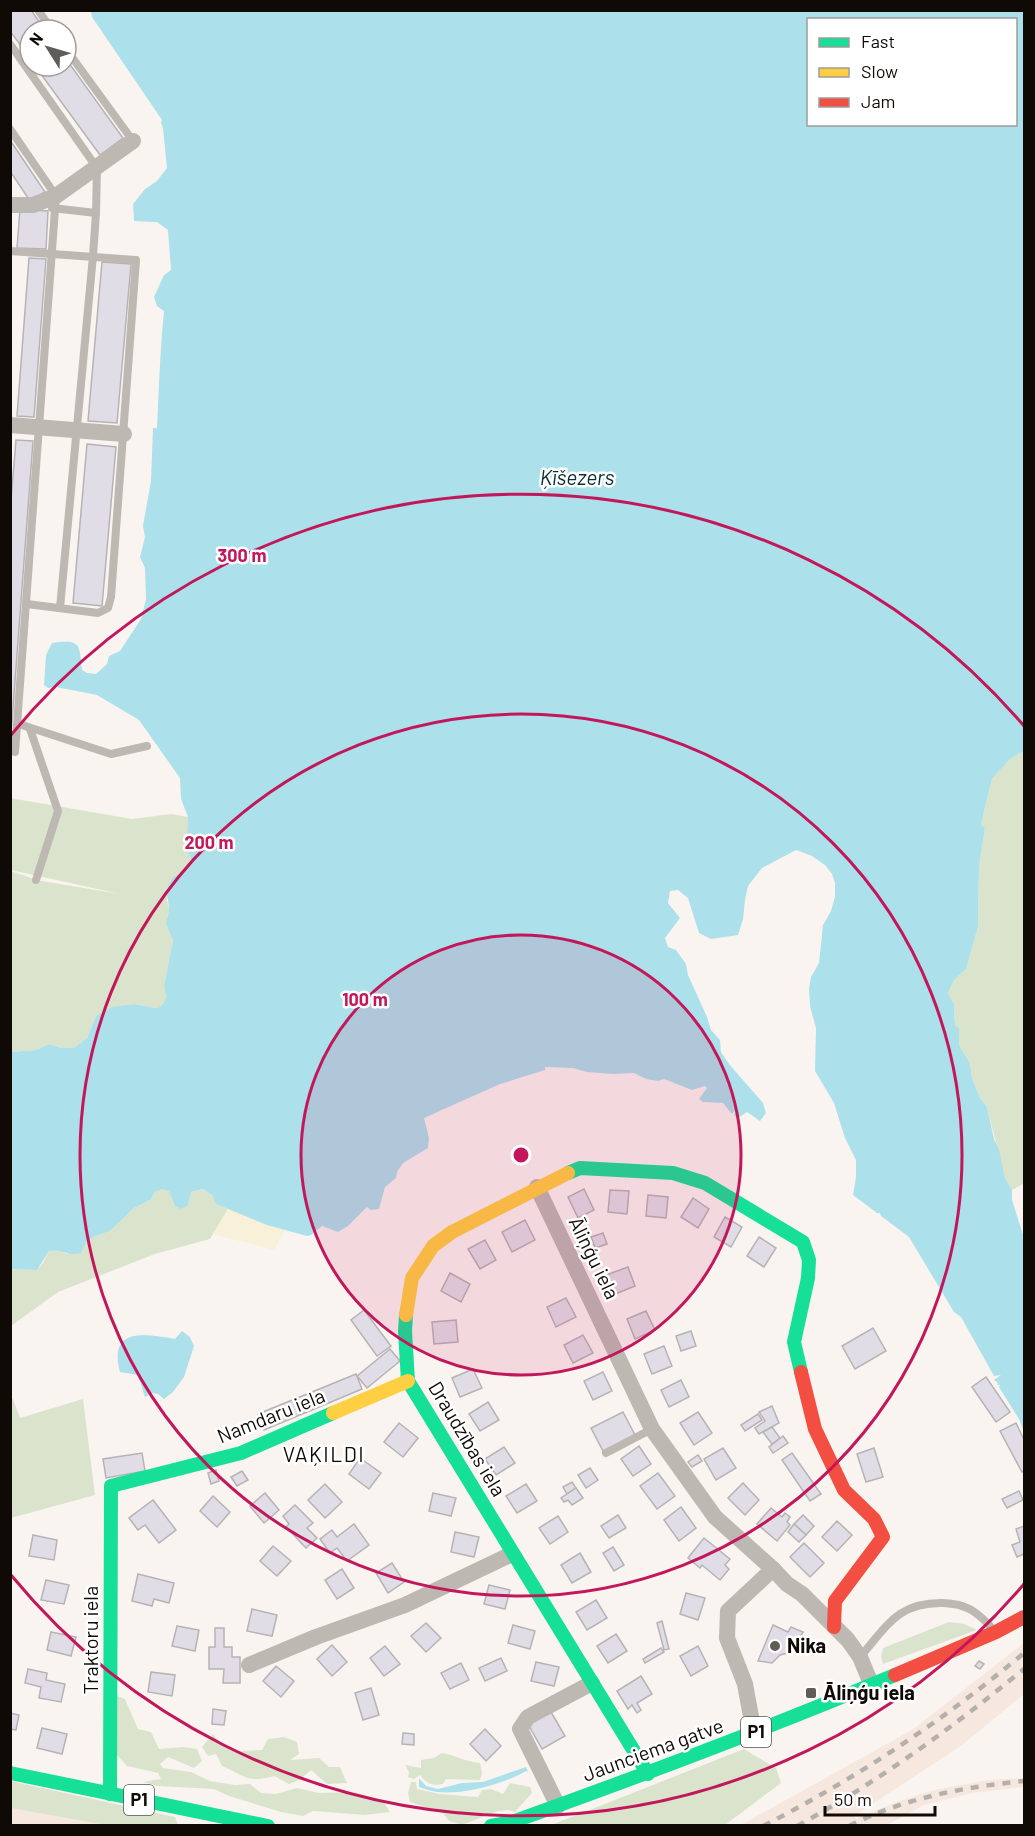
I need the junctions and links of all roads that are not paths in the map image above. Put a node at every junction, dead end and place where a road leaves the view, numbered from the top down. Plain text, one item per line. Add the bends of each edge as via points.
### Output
1 (10, 44) edge
2 (78, 65) edge
3 (10, 129) edge
4 (133, 141) joint
5 (97, 168) junction
6 (56, 203) junction
7 (10, 205) edge
8 (96, 213) junction
9 (10, 251) edge
10 (52, 255) junction
11 (93, 256) junction
12 (10, 425) edge
13 (38, 428) junction
14 (76, 430) junction
15 (124, 434) junction
16 (27, 604) junction
17 (60, 608) junction
18 (19, 724) junction
19 (30, 729) junction
20 (147, 746) dead end
21 (15, 752) dead end
22 (36, 880) dead end
23 (537, 1187) junction
24 (408, 1381) junction
25 (652, 1429) junction
26 (606, 1453) dead end
27 (111, 1486) joint
28 (512, 1554) junction
29 (773, 1569) junction
30 (1024, 1617) edge
31 (834, 1627) junction
32 (996, 1632) junction
33 (860, 1657) junction
34 (249, 1665) dead end
35 (592, 1683) junction
36 (872, 1686) junction
37 (754, 1733) junction
38 (10, 1773) edge
39 (648, 1774) junction
40 (110, 1794) junction
41 (558, 1806) junction
42 (268, 1826) edge
43 (491, 1826) edge

1 - 5 lane
2 - 4 lane
3 - 6 lane
4 - 5 street
5 - 6 street
5 - 8 lane
6 - 7 street
6 - 8 lane
6 - 10 lane
8 - 11 lane
9 - 10 lane
10 - 11 lane
10 - 13 lane
11 - 14 lane
11 - 15 lane via 136,260
12 - 13 street
13 - 14 street
13 - 16 lane
14 - 15 street
14 - 17 lane
15 - 17 lane via 108,608 98,613
16 - 17 lane
16 - 18 lane
18 - 19 lane
18 - 21 lane
19 - 20 lane via 111,754
19 - 22 lane via 58,811
23 - 24 street, Draudzības iela via 452,1232 433,1246 418,1267 408,1296
23 - 25 street, Āliņģu iela
23 - 31 street, Draudzības iela via 579,1168 673,1173 705,1183 803,1242 809,1260 808,1278 794,1342 815,1429 844,1490 874,1519 883,1538 835,1601
24 - 27 street, Namdaru iela via 241,1453
24 - 28 street, Draudzības iela
25 - 26 lane
25 - 29 street, Āliņģu iela via 715,1517
27 - 40 street, Traktoru iela
28 - 34 street via 405,1605
28 - 35 street, Draudzības iela
29 - 31 street, Āliņģu iela
29 - 37 street via 728,1611 727,1638 745,1684
30 - 32 street, Jaunciema gatve / P1
31 - 33 street, Āliņģu iela
32 - 33 lane via 966,1606 926,1603 907,1609 889,1623
32 - 36 street, Jaunciema gatve / P1
33 - 36 street, Āliņģu iela
35 - 39 street, Draudzības iela
35 - 41 street via 528,1717 520,1729
36 - 37 street, Jaunciema gatve / P1
37 - 39 street, Jaunciema gatve / P1
38 - 40 street, P1
39 - 41 street, Jaunciema gatve / P1
40 - 42 street, P1
41 - 43 street, Jaunciema gatve / P1

